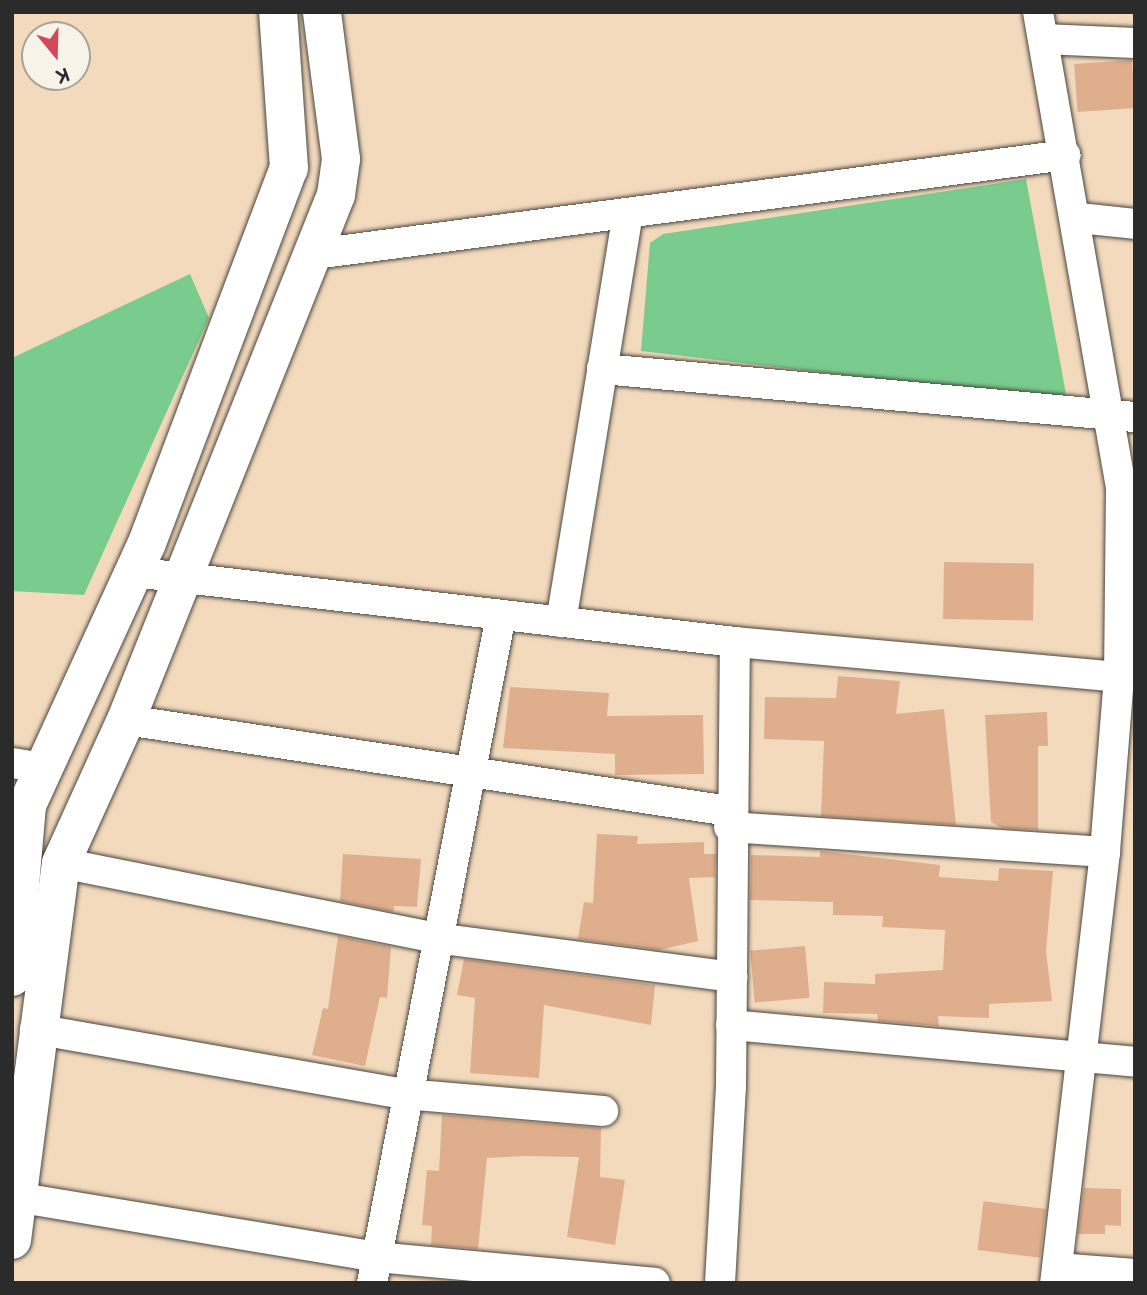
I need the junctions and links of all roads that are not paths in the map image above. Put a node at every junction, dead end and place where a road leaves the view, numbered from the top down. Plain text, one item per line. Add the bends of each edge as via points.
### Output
1 (278, 12) edge
2 (322, 12) edge
3 (1041, 26) edge
4 (1135, 43) edge
5 (1066, 155) junction
6 (628, 213) junction
7 (1079, 218) junction
8 (1135, 224) edge
9 (315, 254) junction
10 (602, 369) junction
11 (1122, 416) edge
12 (132, 572) junction
13 (180, 577) junction
14 (1128, 588) edge
15 (501, 615) junction
16 (561, 622) junction
17 (735, 642) junction
18 (1119, 677) junction
19 (126, 720) junction
20 (27, 765) edge
21 (470, 770) junction
22 (1123, 780) edge
23 (729, 819) junction
24 (1105, 852) junction
25 (61, 863) junction
26 (436, 938) junction
27 (12, 977) edge
28 (732, 977) junction
29 (731, 1025) junction
30 (36, 1029) junction
31 (1079, 1061) junction
32 (1135, 1062) edge
33 (405, 1094) junction
34 (603, 1111) dead end
35 (15, 1197) junction
36 (12, 1240) edge
37 (374, 1270) edge
38 (1135, 1274) edge
39 (1056, 1275) edge
40 (655, 1283) edge
41 (720, 1283) edge

1 - 12 street via 289,168
2 - 9 street via 341,159
3 - 4 street
3 - 5 street
5 - 6 street
5 - 7 street
6 - 9 street
6 - 10 street
7 - 8 street
7 - 11 street
9 - 13 street
10 - 11 street
10 - 16 street
11 - 14 street
12 - 13 street
12 - 20 street
13 - 15 street
13 - 19 street
14 - 18 street
15 - 16 street
15 - 21 street
16 - 17 street
17 - 18 street
17 - 23 street
18 - 22 street
19 - 21 street
19 - 25 street
20 - 27 street
21 - 23 street
21 - 26 street
22 - 24 street
23 - 24 street
23 - 28 street
24 - 31 street
25 - 26 street
25 - 30 street
26 - 28 street
26 - 33 street
28 - 29 street
29 - 31 street
29 - 41 street
30 - 33 street
30 - 35 street
31 - 32 street
31 - 39 street
33 - 34 street
33 - 37 street
35 - 36 street
35 - 37 street
37 - 40 street
38 - 39 street

